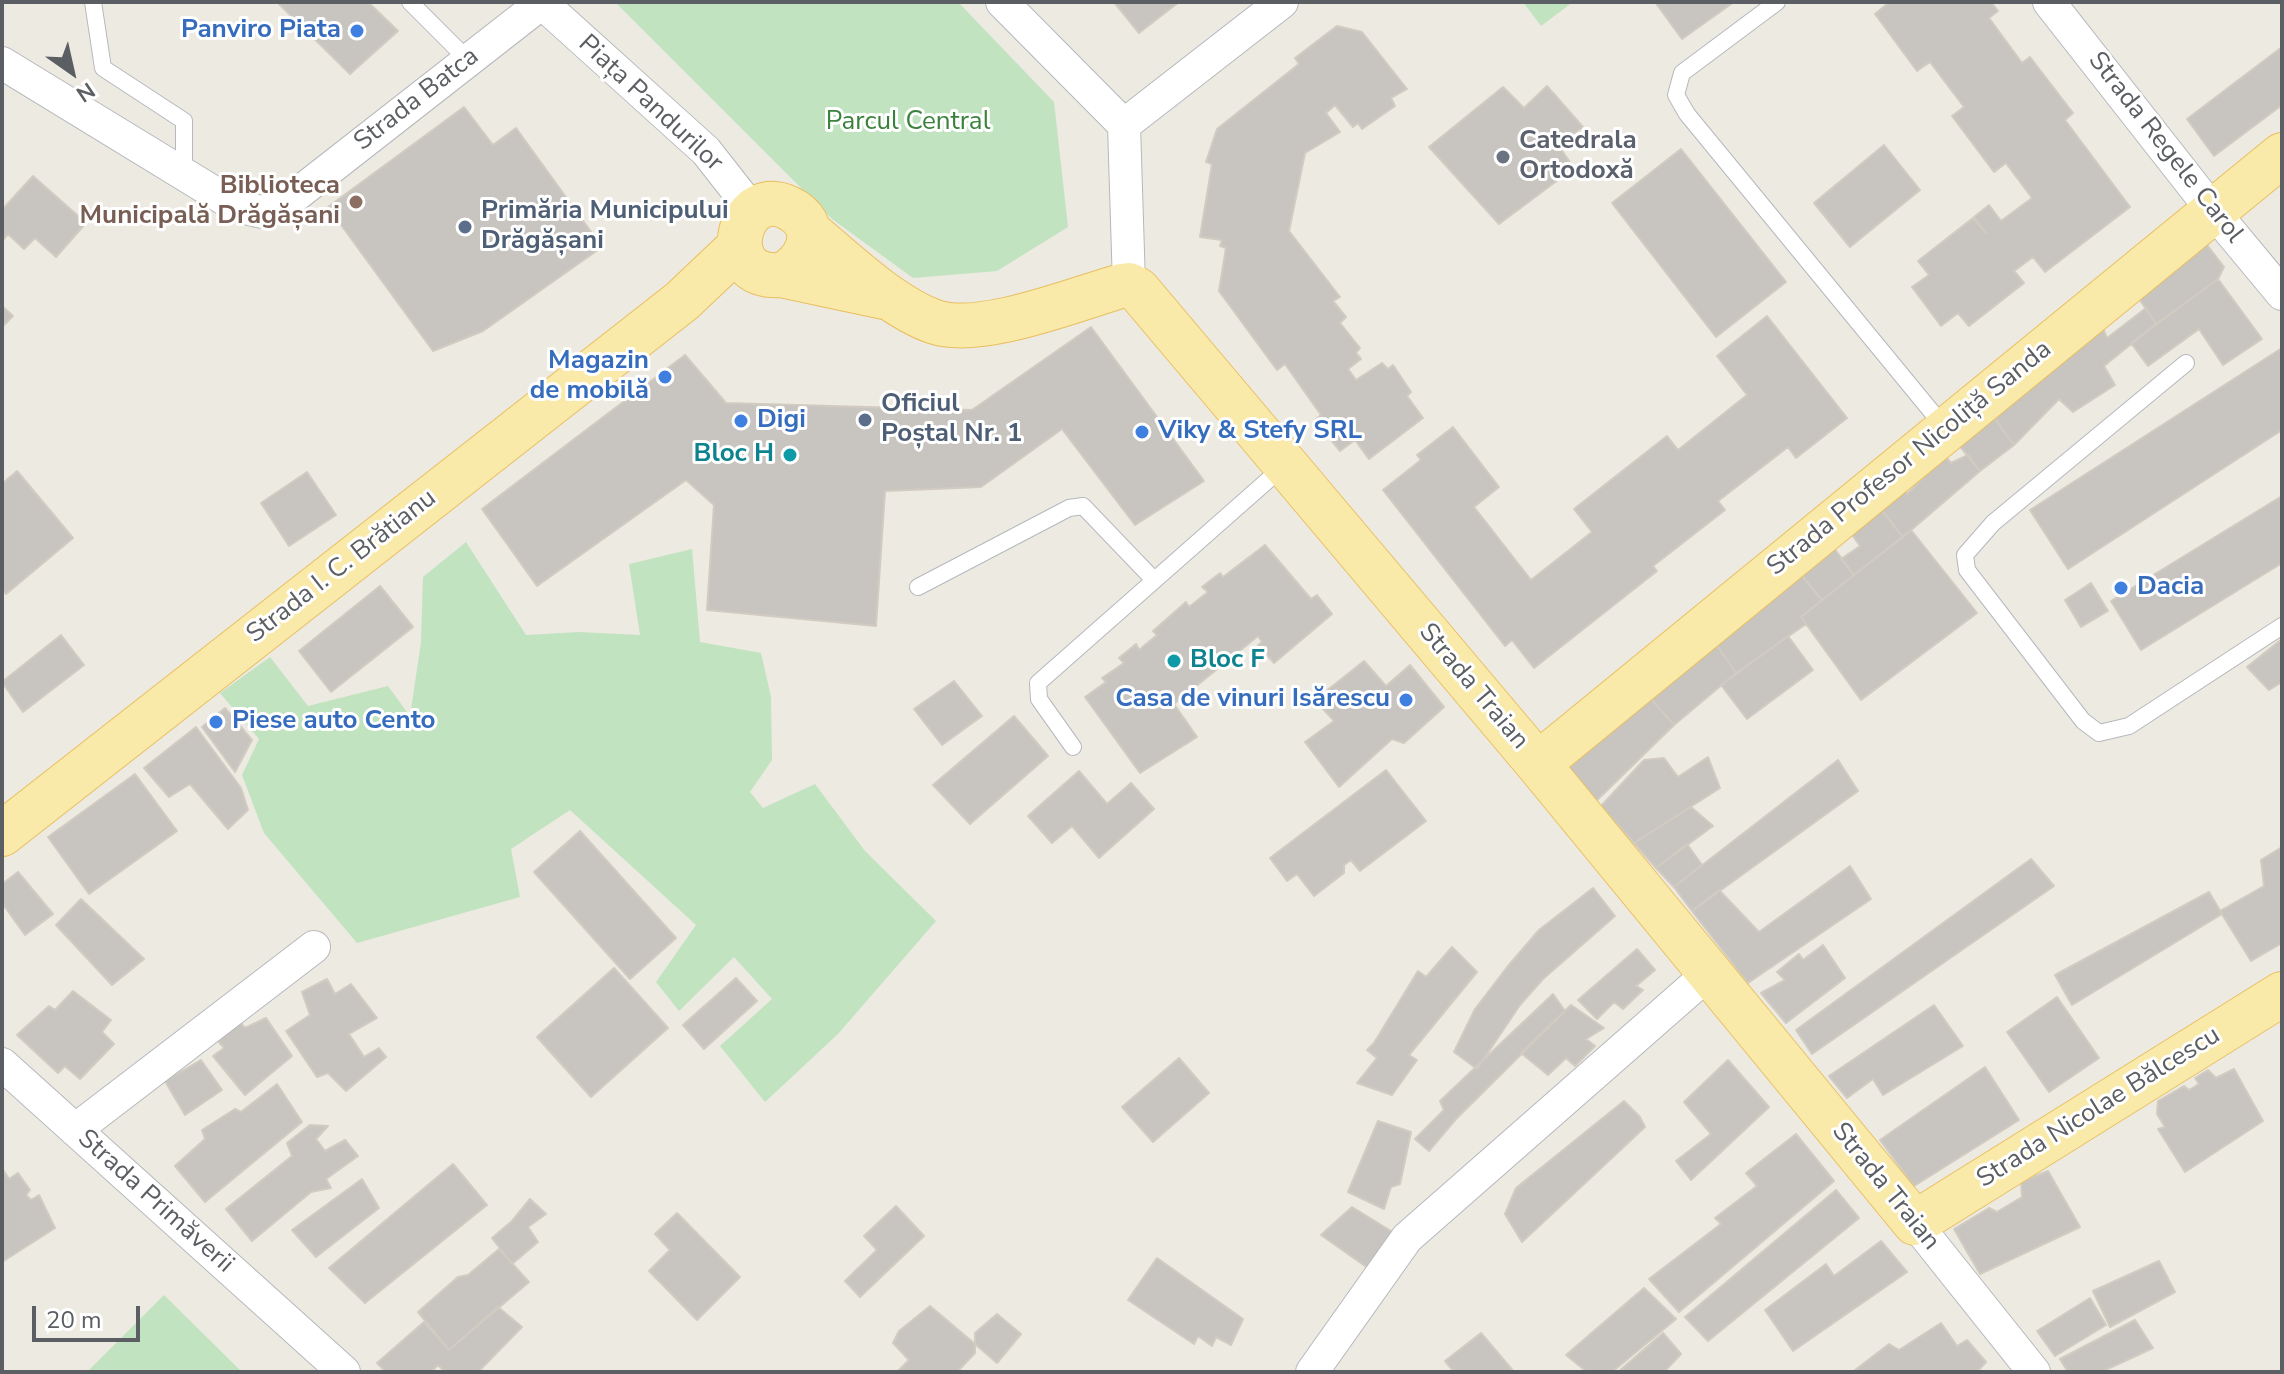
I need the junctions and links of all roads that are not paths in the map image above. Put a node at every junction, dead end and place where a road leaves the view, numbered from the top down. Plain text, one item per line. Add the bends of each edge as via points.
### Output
1 (93, 2) edge
2 (410, 2) edge
3 (1002, 2) edge
4 (1282, 2) edge
5 (1777, 2) edge
6 (2049, 2) edge
7 (542, 3) edge
8 (468, 60) junction
9 (2, 63) edge
10 (1124, 125) junction
11 (2282, 155) edge
12 (184, 175) junction
13 (2213, 211) junction
14 (809, 232) junction
15 (760, 252) junction
16 (1129, 285) junction
17 (2282, 294) edge
18 (894, 300) junction
19 (2186, 363) dead end
20 (1946, 429) junction
21 (1285, 465) junction
22 (1154, 580) junction
23 (918, 587) dead end
24 (2282, 626) edge
25 (1073, 747) dead end
26 (1538, 764) junction
27 (2, 834) edge
28 (314, 947) dead end
29 (1709, 973) junction
30 (2282, 994) edge
31 (2, 1064) edge
32 (75, 1130) junction
33 (1915, 1223) junction
34 (344, 1372) edge
35 (1312, 1372) edge
36 (2034, 1372) edge

1 - 12 lane via 103,68 184,121
2 - 8 lane
3 - 10 street
4 - 10 street
5 - 20 lane via 1682,73 1676,95
6 - 13 street, Strada Regele Carol
7 - 8 street, Strada Batca
7 - 15 street, Piața Pandurilor via 706,151
8 - 12 street, Strada Batca via 282,206 262,212 236,206
9 - 12 street, Strada Batca
10 - 16 street
11 - 13 main road, Strada Profesor Nicoliță Sanda
13 - 17 street, Strada Regele Carol
13 - 20 main road, Strada Profesor Nicoliță Sanda
14 - 15 main road, Strada I. C. Brătianu via 800,264
14 - 15 main road via 799,215 782,205 762,206
14 - 18 main road
15 - 18 main road
15 - 27 main road, Strada I. C. Brătianu via 682,301
16 - 18 main road via 964,326 932,321
16 - 21 main road, Strada Traian
19 - 24 lane via 1993,523 1965,555 1967,570 2083,721 2099,733 2129,726
20 - 26 main road, Strada Profesor Nicoliță Sanda
21 - 22 lane
21 - 26 main road, Strada Traian
22 - 23 lane via 1083,506 1069,508
22 - 25 lane via 1038,683 1039,699
26 - 29 main road, Strada Traian
28 - 32 street
29 - 33 main road, Strada Traian
29 - 35 street via 1407,1238
30 - 33 main road, Strada Nicolae Bălcescu
31 - 32 street, Strada Primăverii
32 - 34 street, Strada Primăverii
33 - 36 street, Strada Traian

